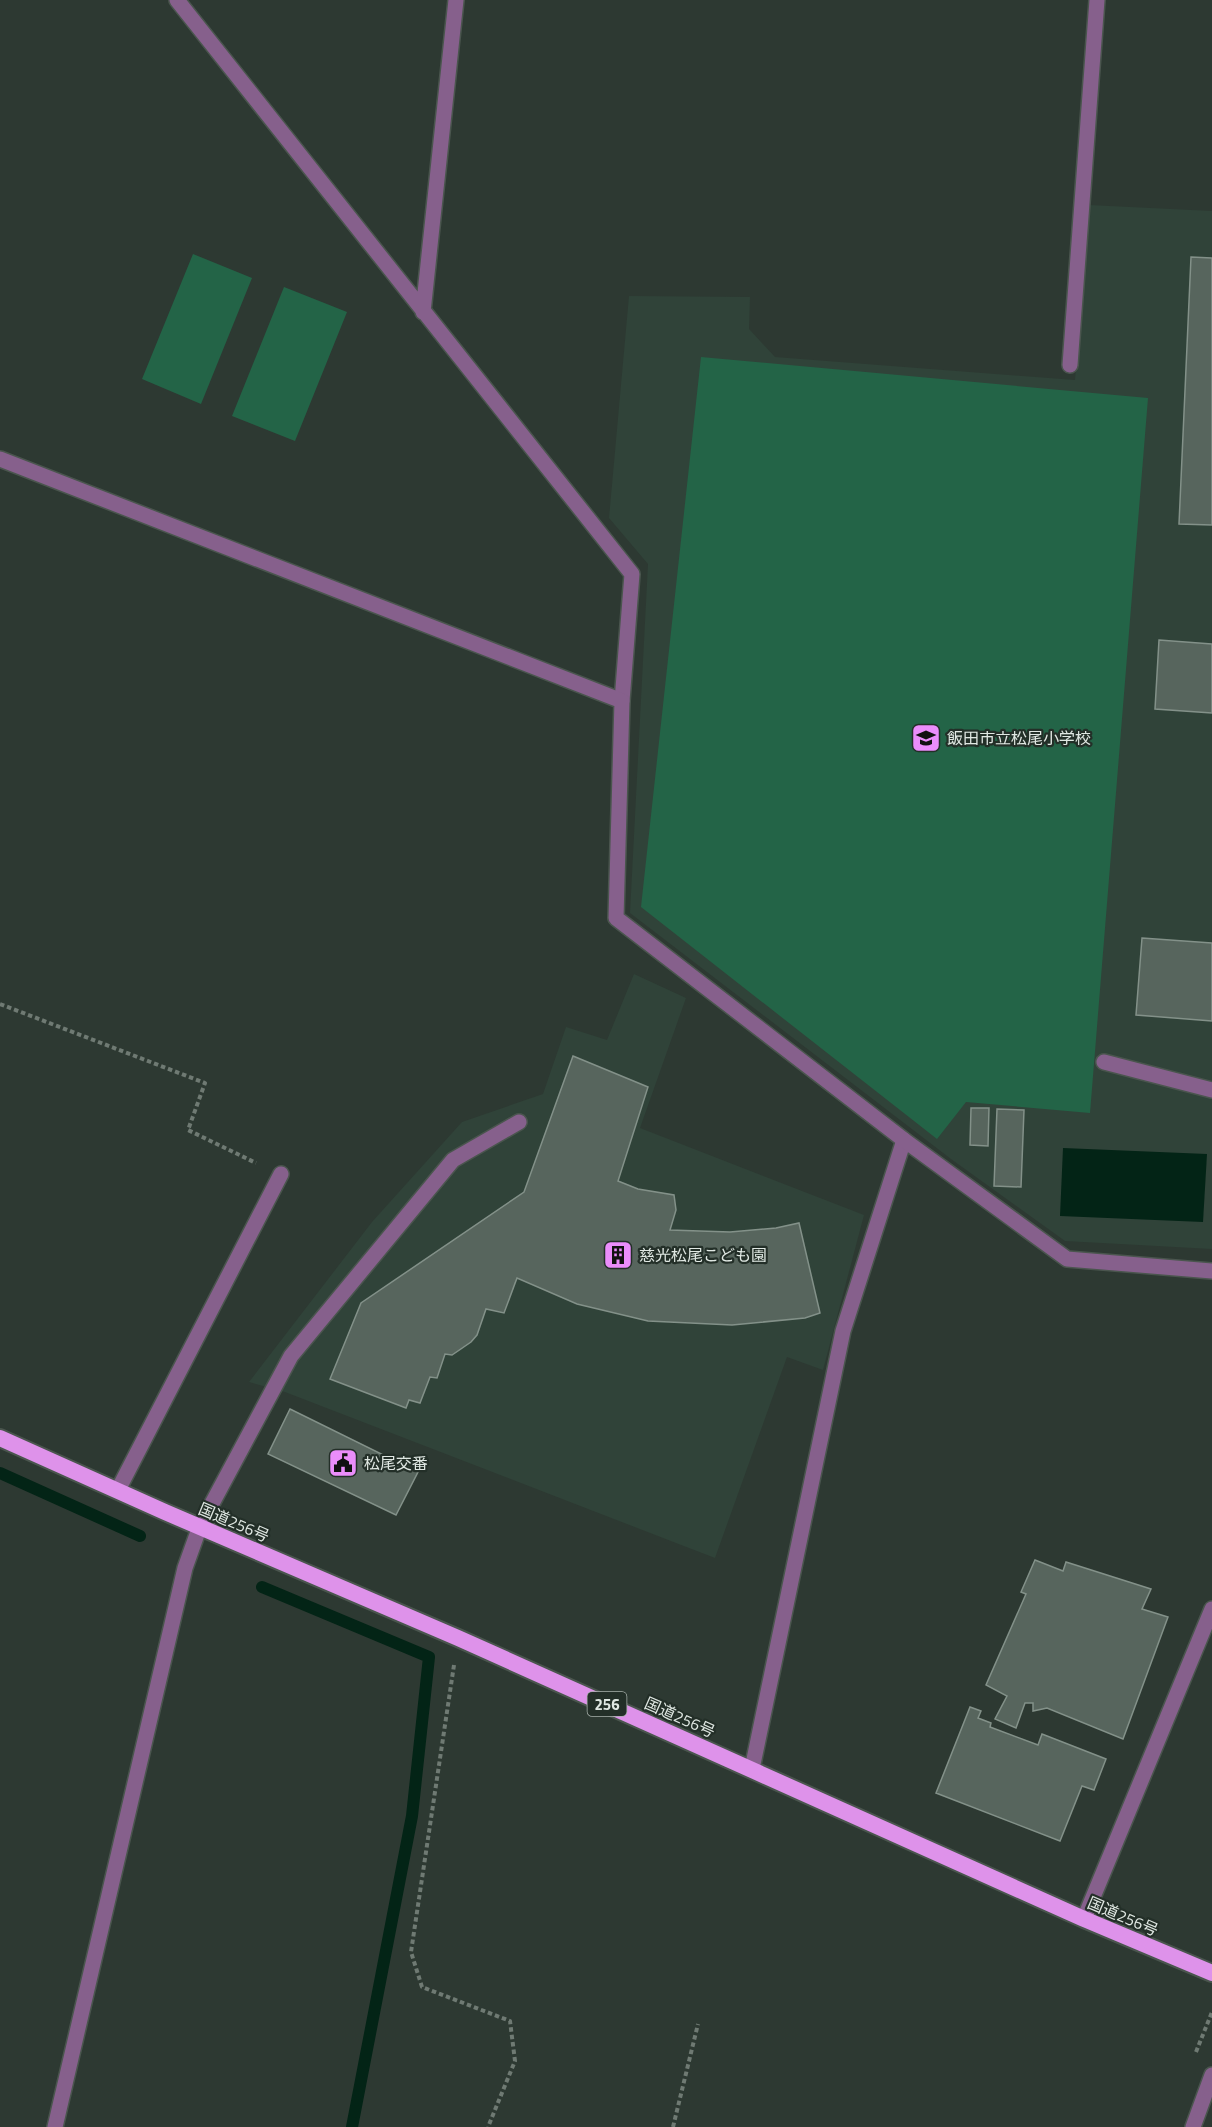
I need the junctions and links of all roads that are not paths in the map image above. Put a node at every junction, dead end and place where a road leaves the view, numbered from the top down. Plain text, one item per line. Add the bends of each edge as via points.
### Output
1 (177, 0) edge
2 (456, 0) edge
3 (1097, 0) edge
4 (423, 312) junction
5 (1070, 365) dead end
6 (0, 459) edge
7 (622, 701) junction
8 (1104, 1062) dead end
9 (1212, 1090) edge
10 (519, 1122) dead end
11 (904, 1140) junction
12 (281, 1174) road end
13 (1212, 1270) edge
14 (0, 1438) edge
15 (118, 1490) junction
16 (200, 1526) junction
17 (1212, 1609) edge
18 (752, 1769) junction
19 (1084, 1919) junction
20 (1212, 1973) edge
21 (1212, 2075) edge
22 (55, 2127) edge
23 (1193, 2127) edge

1 - 4 street
2 - 4 street
3 - 5 street
4 - 7 street via 632,574
6 - 7 street
7 - 11 street via 616,918
8 - 9 street
10 - 16 street via 453,1160 291,1356
11 - 13 street via 1067,1259
11 - 18 street via 843,1331
12 - 15 street
14 - 15 highway, 国道256号 / 256
15 - 16 highway, 国道256号 / 256
16 - 18 highway, 国道256号 / 256
16 - 22 street via 185,1568
17 - 19 street
18 - 19 highway, 国道256号 / 256
19 - 20 highway, 国道256号 / 256
21 - 23 street

